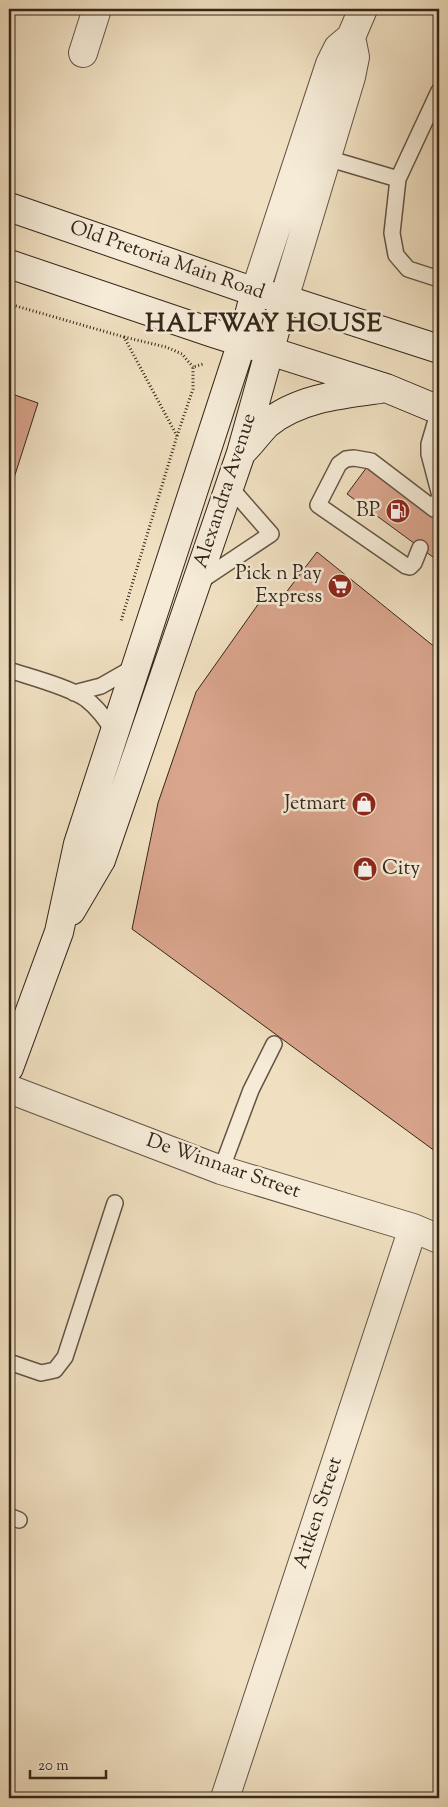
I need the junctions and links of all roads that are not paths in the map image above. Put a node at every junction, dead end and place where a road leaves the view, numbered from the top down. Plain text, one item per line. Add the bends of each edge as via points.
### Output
1 (97, 9) edge
2 (363, 9) edge
3 (83, 53) dead end
4 (439, 91) edge
5 (314, 154) junction
6 (398, 179) junction
7 (9, 207) edge
8 (9, 264) edge
9 (439, 279) edge
10 (255, 292) junction
11 (284, 299) junction
12 (242, 342) junction
13 (439, 349) edge
14 (270, 350) junction
15 (386, 388) junction
16 (439, 410) edge
17 (242, 453) junction
18 (229, 486) junction
19 (437, 504) edge
20 (420, 548) dead end
21 (196, 584) junction
22 (136, 666) junction
23 (9, 670) edge
24 (74, 692) junction
25 (114, 732) junction
26 (59, 932) junction
27 (274, 1044) dead end
28 (9, 1068) edge
29 (9, 1089) edge
30 (221, 1170) junction
31 (115, 1203) dead end
32 (413, 1228) junction
33 (439, 1238) edge
34 (9, 1362) edge
35 (225, 1798) edge

1 - 3 main road
2 - 5 main road, Alexandra Avenue via 351,37 354,57 351,77
4 - 6 lane
5 - 6 lane
5 - 10 main road, Alexandra Avenue
5 - 11 main road, Alexandra Avenue via 293,274
6 - 9 lane via 392,233 396,255 408,268
7 - 10 main road, Old Pretoria Main Road
8 - 12 main road
10 - 11 main road, Old Pretoria Main Road
10 - 12 main road, Alexandra Avenue
11 - 13 main road, Old Pretoria Main Road
11 - 14 main road, Alexandra Avenue
12 - 14 main road
12 - 22 main road, Alexandra Avenue
14 - 15 main road
14 - 17 main road, Alexandra Avenue
15 - 16 main road
15 - 17 main road via 334,395 295,407 268,424
16 - 19 lane via 428,454
17 - 18 main road, Alexandra Avenue
18 - 21 main road, Alexandra Avenue
18 - 21 lane via 271,534
19 - 20 lane via 371,461 354,458 340,464 318,504 406,566 414,563
21 - 26 main road, Alexandra Avenue via 101,860
22 - 24 lane via 101,686
22 - 25 main road, Alexandra Avenue
23 - 24 lane
24 - 25 lane via 95,707
25 - 26 main road, Alexandra Avenue via 78,844
26 - 28 main road, Alexandra Avenue
27 - 30 lane
29 - 30 main road, De Winnaar Street
30 - 32 main road, De Winnaar Street
31 - 34 lane via 65,1357 55,1370 41,1373
32 - 33 main road, De Winnaar Street
32 - 35 main road, Aitken Street

